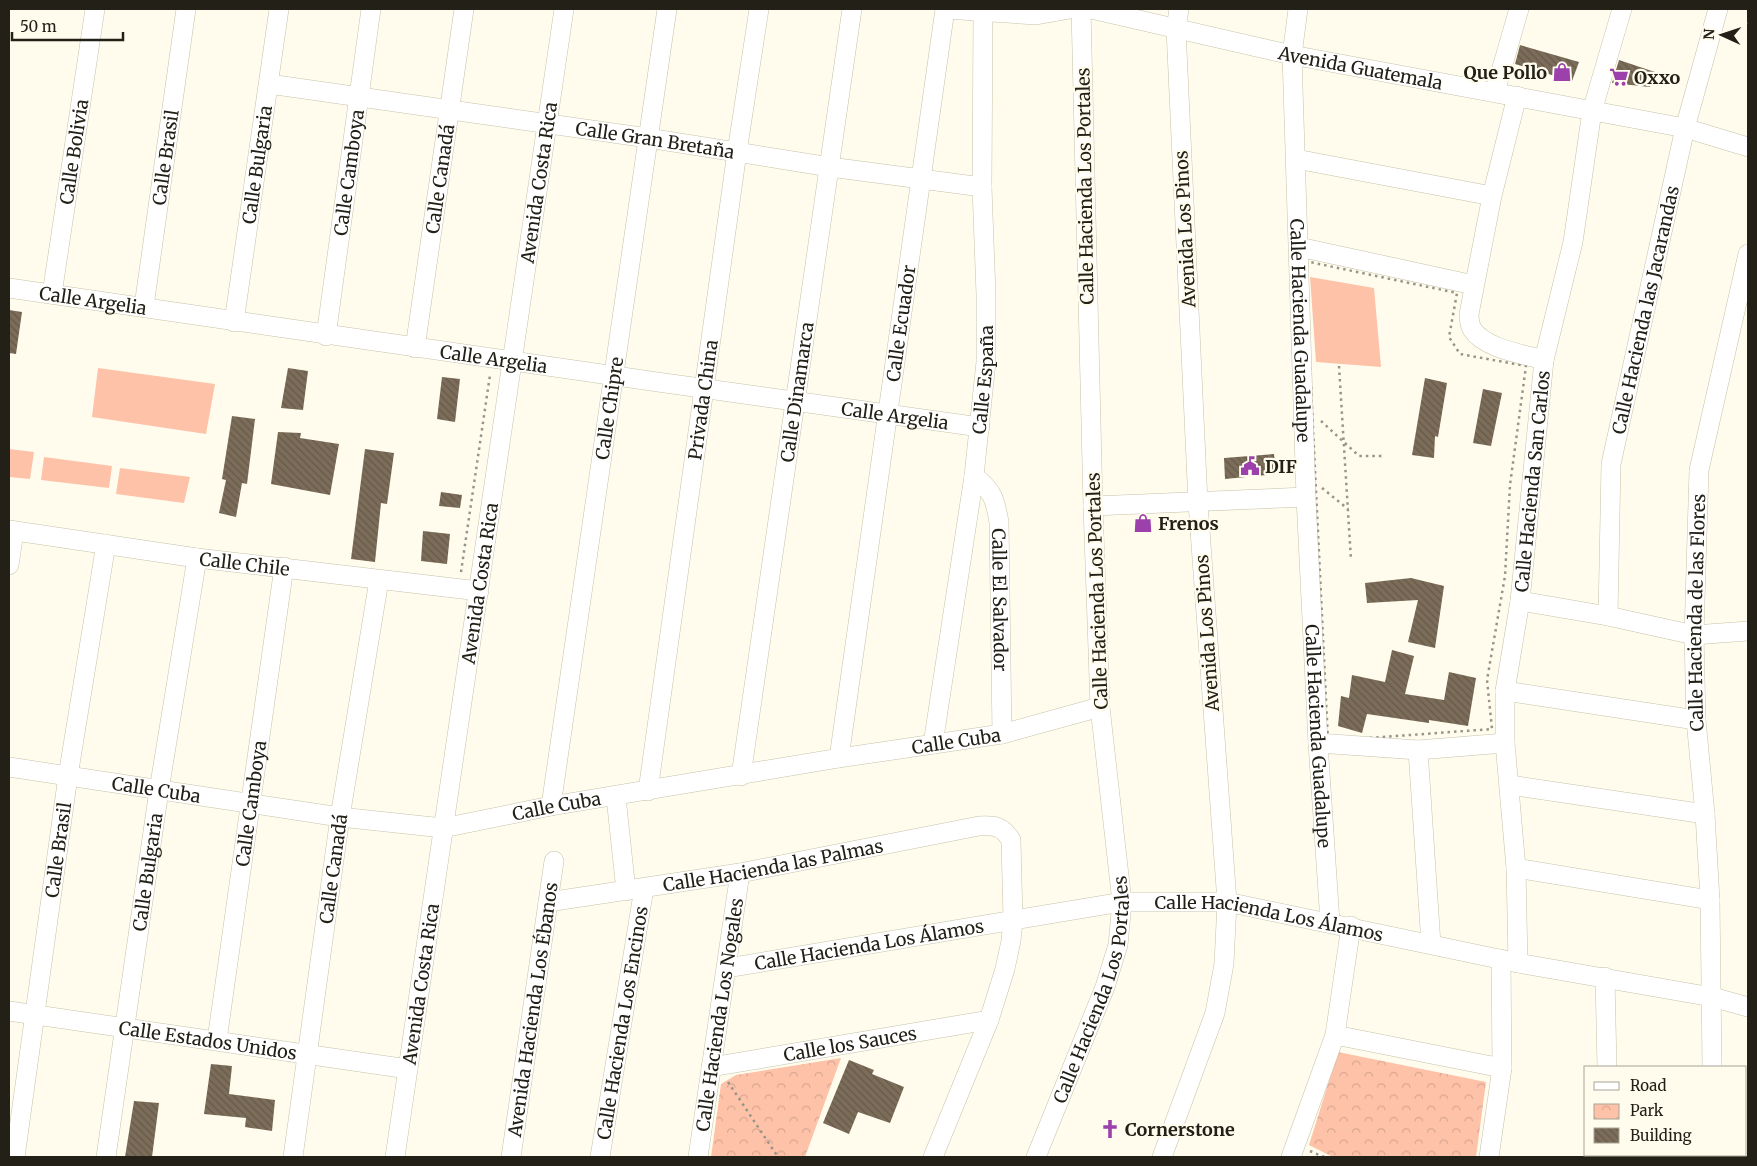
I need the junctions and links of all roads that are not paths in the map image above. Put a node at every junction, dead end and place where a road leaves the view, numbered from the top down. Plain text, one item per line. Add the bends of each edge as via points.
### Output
1 (95, 9) edge
2 (186, 9) edge
3 (279, 9) edge
4 (371, 9) edge
5 (464, 9) edge
6 (564, 9) edge
7 (667, 9) edge
8 (759, 9) edge
9 (852, 9) edge
10 (945, 9) edge
11 (1070, 9) edge
12 (1081, 9) edge
13 (1091, 9) edge
14 (1179, 9) edge
15 (1298, 9) edge
16 (1519, 9) edge
17 (1622, 9) edge
18 (1718, 9) edge
19 (983, 12) junction
20 (1176, 29) junction
21 (1292, 55) junction
22 (269, 84) junction
23 (1495, 92) junction
24 (1517, 96) junction
25 (359, 97) junction
26 (449, 110) junction
27 (1592, 111) junction
28 (548, 124) junction
29 (1684, 128) junction
30 (648, 138) junction
31 (1748, 147) edge
32 (737, 152) junction
33 (1296, 159) junction
34 (830, 167) junction
35 (920, 179) junction
36 (982, 186) junction
37 (1492, 196) junction
38 (1300, 246) junction
39 (1748, 254) edge
40 (1474, 285) junction
41 (9, 288) edge
42 (52, 294) junction
43 (144, 306) junction
44 (234, 322) junction
45 (326, 336) junction
46 (415, 348) junction
47 (513, 360) junction
48 (1544, 360) junction
49 (615, 376) junction
50 (705, 388) junction
51 (795, 402) junction
52 (887, 414) junction
53 (980, 427) junction
54 (974, 476) junction
55 (1311, 490) junction
56 (1198, 503) junction
57 (1093, 506) junction
58 (11, 531) edge
59 (106, 544) junction
60 (198, 558) junction
61 (9, 565) edge
62 (284, 567) junction
63 (379, 580) junction
64 (479, 591) junction
65 (1520, 601) junction
66 (1608, 616) junction
67 (1748, 631) edge
68 (1694, 636) junction
69 (1505, 691) junction
70 (1100, 707) junction
71 (1696, 720) junction
72 (1002, 734) junction
73 (1318, 743) junction
74 (933, 744) junction
75 (1505, 744) junction
76 (1418, 750) junction
77 (839, 758) junction
78 (9, 767) edge
79 (68, 776) junction
80 (741, 776) junction
81 (1510, 785) junction
82 (159, 790) junction
83 (648, 791) junction
84 (616, 797) junction
85 (250, 804) junction
86 (551, 806) junction
87 (1705, 814) junction
88 (340, 818) junction
89 (443, 828) junction
90 (554, 861) dead end
91 (1516, 868) junction
92 (740, 873) junction
93 (635, 890) junction
94 (1710, 900) junction
95 (548, 902) junction
96 (1122, 902) junction
97 (1227, 902) junction
98 (1013, 920) junction
99 (1330, 922) junction
100 (1351, 926) junction
101 (1431, 944) junction
102 (1510, 961) junction
103 (727, 968) junction
104 (1605, 977) junction
105 (1712, 997) junction
106 (1748, 1007) edge
107 (9, 1011) edge
108 (36, 1015) junction
109 (989, 1020) junction
110 (126, 1028) junction
111 (1335, 1035) junction
112 (217, 1040) junction
113 (309, 1053) junction
114 (1607, 1066) edge
115 (1712, 1066) edge
116 (1502, 1068) junction
117 (408, 1069) junction
118 (717, 1071) junction
119 (1296, 1154) edge
120 (15, 1157) edge
121 (106, 1157) edge
122 (293, 1157) edge
123 (395, 1157) edge
124 (511, 1157) edge
125 (600, 1157) edge
126 (698, 1157) edge
127 (933, 1157) edge
128 (1036, 1157) edge
129 (1162, 1157) edge
130 (1489, 1157) edge

1 - 42 street, Calle Bolivia
2 - 43 street, Calle Brasil
3 - 22 street, Calle Bulgaria
4 - 25 street, Calle Camboya
5 - 26 street, Calle Canadá
6 - 28 street, Avenida Costa Rica
7 - 30 street, Calle Chipre
8 - 32 street, Privada China
9 - 34 street, Calle Dinamarca
10 - 19 street
10 - 35 street, Calle Ecuador
11 - 19 street via 1036,15
12 - 57 street, Calle Hacienda Los Portales
13 - 20 street, Avenida Guatemala
14 - 20 street, Avenida Los Pinos
15 - 21 street, Calle Hacienda Guadalupe
16 - 23 street
17 - 27 street, Calle Hacienda San Carlos
18 - 29 street, Calle Hacienda las Jacarandas
19 - 36 street, Calle España
20 - 21 street, Avenida Guatemala
20 - 56 street, Avenida Los Pinos
21 - 23 street, Avenida Guatemala
21 - 33 street, Calle Hacienda Guadalupe
22 - 25 street, Calle Gran Bretaña
22 - 44 street, Calle Bulgaria
23 - 24 street, Avenida Guatemala
24 - 27 street, Avenida Guatemala
24 - 37 street
25 - 26 street, Calle Gran Bretaña
25 - 45 street, Calle Camboya
26 - 28 street, Calle Gran Bretaña
26 - 46 street, Calle Canadá
27 - 29 street, Avenida Guatemala
27 - 48 street, Calle Hacienda San Carlos via 1573,242
28 - 30 street, Calle Gran Bretaña
28 - 47 street, Avenida Costa Rica
29 - 31 street, Avenida Guatemala
29 - 66 street, Calle Hacienda las Jacarandas via 1611,464
30 - 32 street, Calle Gran Bretaña
30 - 49 street, Calle Chipre
32 - 34 street, Calle Gran Bretaña
32 - 50 street, Privada China
33 - 37 street
33 - 38 street, Calle Hacienda Guadalupe
34 - 35 street, Calle Gran Bretaña
34 - 51 street, Calle Dinamarca
35 - 36 street, Calle Gran Bretaña
35 - 52 street, Calle Ecuador
36 - 53 street, Calle España via 986,362
37 - 40 street
38 - 40 street
38 - 55 street, Calle Hacienda Guadalupe
39 - 68 street, Calle Hacienda de las Flores via 1699,470
40 - 48 street via 1469,314 1471,328 1492,344
41 - 42 street, Calle Argelia
42 - 43 street, Calle Argelia
43 - 44 street, Calle Argelia
44 - 45 street, Calle Argelia
45 - 46 street, Calle Argelia
46 - 47 street, Calle Argelia
47 - 49 street, Calle Argelia
47 - 64 street, Avenida Costa Rica
48 - 65 street, Calle Hacienda San Carlos
49 - 50 street, Calle Argelia
49 - 86 street, Calle Chipre
50 - 51 street, Calle Argelia
50 - 83 street, Privada China
51 - 52 street, Calle Argelia
51 - 80 street, Calle Dinamarca
52 - 53 street, Calle Argelia
52 - 77 street, Calle Ecuador
53 - 54 street, Calle España
54 - 72 street, Calle El Salvador via 988,487 996,501 999,522
54 - 74 street, Calle España
55 - 56 street
55 - 73 street, Calle Hacienda Guadalupe
56 - 57 street
56 - 97 street, Avenida Los Pinos
57 - 70 street, Calle Hacienda Los Portales
58 - 59 street, Calle Chile
58 - 61 street
59 - 60 street, Calle Chile
59 - 79 street, Calle Brasil
60 - 62 street, Calle Chile
60 - 82 street, Calle Bulgaria
62 - 63 street, Calle Chile
62 - 85 street, Calle Camboya
63 - 64 street, Calle Chile
63 - 88 street, Calle Canadá
64 - 89 street, Avenida Costa Rica
65 - 66 street
65 - 69 street, Calle Hacienda San Carlos
66 - 68 street
67 - 68 street
68 - 71 street, Calle Hacienda de las Flores
69 - 71 street
69 - 75 street, Calle Hacienda San Carlos
70 - 72 street, Calle Cuba
70 - 96 street, Calle Hacienda Los Portales
71 - 87 street, Calle Hacienda de las Flores
72 - 74 street, Calle Cuba
73 - 76 street
73 - 99 street, Calle Hacienda Guadalupe
74 - 77 street, Calle Cuba
75 - 76 street
75 - 81 street, Calle Hacienda San Carlos
76 - 101 street
77 - 80 street, Calle Cuba
78 - 79 street, Calle Cuba
79 - 82 street, Calle Cuba
79 - 108 street, Calle Brasil
80 - 83 street, Calle Cuba
81 - 87 street
81 - 91 street, Calle Hacienda San Carlos
82 - 85 street, Calle Cuba
82 - 110 street, Calle Bulgaria
83 - 84 street, Calle Cuba
84 - 86 street, Calle Cuba
84 - 93 street, Calle Hacienda Los Encinos
85 - 88 street, Calle Cuba
85 - 112 street, Calle Camboya
86 - 89 street, Calle Cuba
87 - 94 street, Calle Hacienda de las Flores
88 - 89 street, Calle Cuba
88 - 113 street, Calle Canadá
89 - 117 street, Avenida Costa Rica
90 - 95 street, Avenida Hacienda Los Ébanos
91 - 94 street
91 - 102 street, Calle Hacienda San Carlos
92 - 93 street, Calle Hacienda las Palmas
92 - 98 street, Calle Hacienda las Palmas via 996,825 1005,830 1011,840
92 - 103 street, Calle Hacienda Los Nogales
93 - 95 street, Calle Hacienda las Palmas
93 - 125 street, Calle Hacienda Los Encinos
94 - 105 street, Calle Hacienda de las Flores
95 - 124 street, Avenida Hacienda Los Ébanos
96 - 97 street, Calle Hacienda Los Álamos
96 - 98 street, Calle Hacienda Los Álamos
96 - 128 street, Calle Hacienda Los Portales via 1118,945 1105,987
97 - 99 street, Calle Hacienda Los Álamos
97 - 129 street, Avenida Los Pinos via 1224,964 1215,1013
98 - 103 street, Calle Hacienda Los Álamos
98 - 109 street via 1005,969
99 - 100 street, Calle Hacienda Los Álamos
100 - 101 street, Calle Hacienda Los Álamos
100 - 111 street
101 - 102 street, Calle Hacienda Los Álamos
102 - 104 street, Calle Hacienda Los Álamos
102 - 116 street, Calle Hacienda San Carlos
103 - 118 street, Calle Hacienda Los Nogales
104 - 105 street, Calle Hacienda Los Álamos
104 - 114 street
105 - 106 street, Calle Hacienda Los Álamos
105 - 115 street, Calle Hacienda de las Flores
107 - 108 street, Calle Estados Unidos
108 - 110 street, Calle Estados Unidos
108 - 120 street, Calle Brasil
109 - 118 street, Calle los Sauces
109 - 127 street
110 - 112 street, Calle Estados Unidos
110 - 121 street, Calle Bulgaria
111 - 116 street
111 - 119 street
112 - 113 street, Calle Estados Unidos
113 - 117 street, Calle Estados Unidos
113 - 122 street, Calle Canadá
116 - 130 street, Calle Hacienda San Carlos
117 - 123 street, Avenida Costa Rica
118 - 126 street, Calle Hacienda Los Nogales

